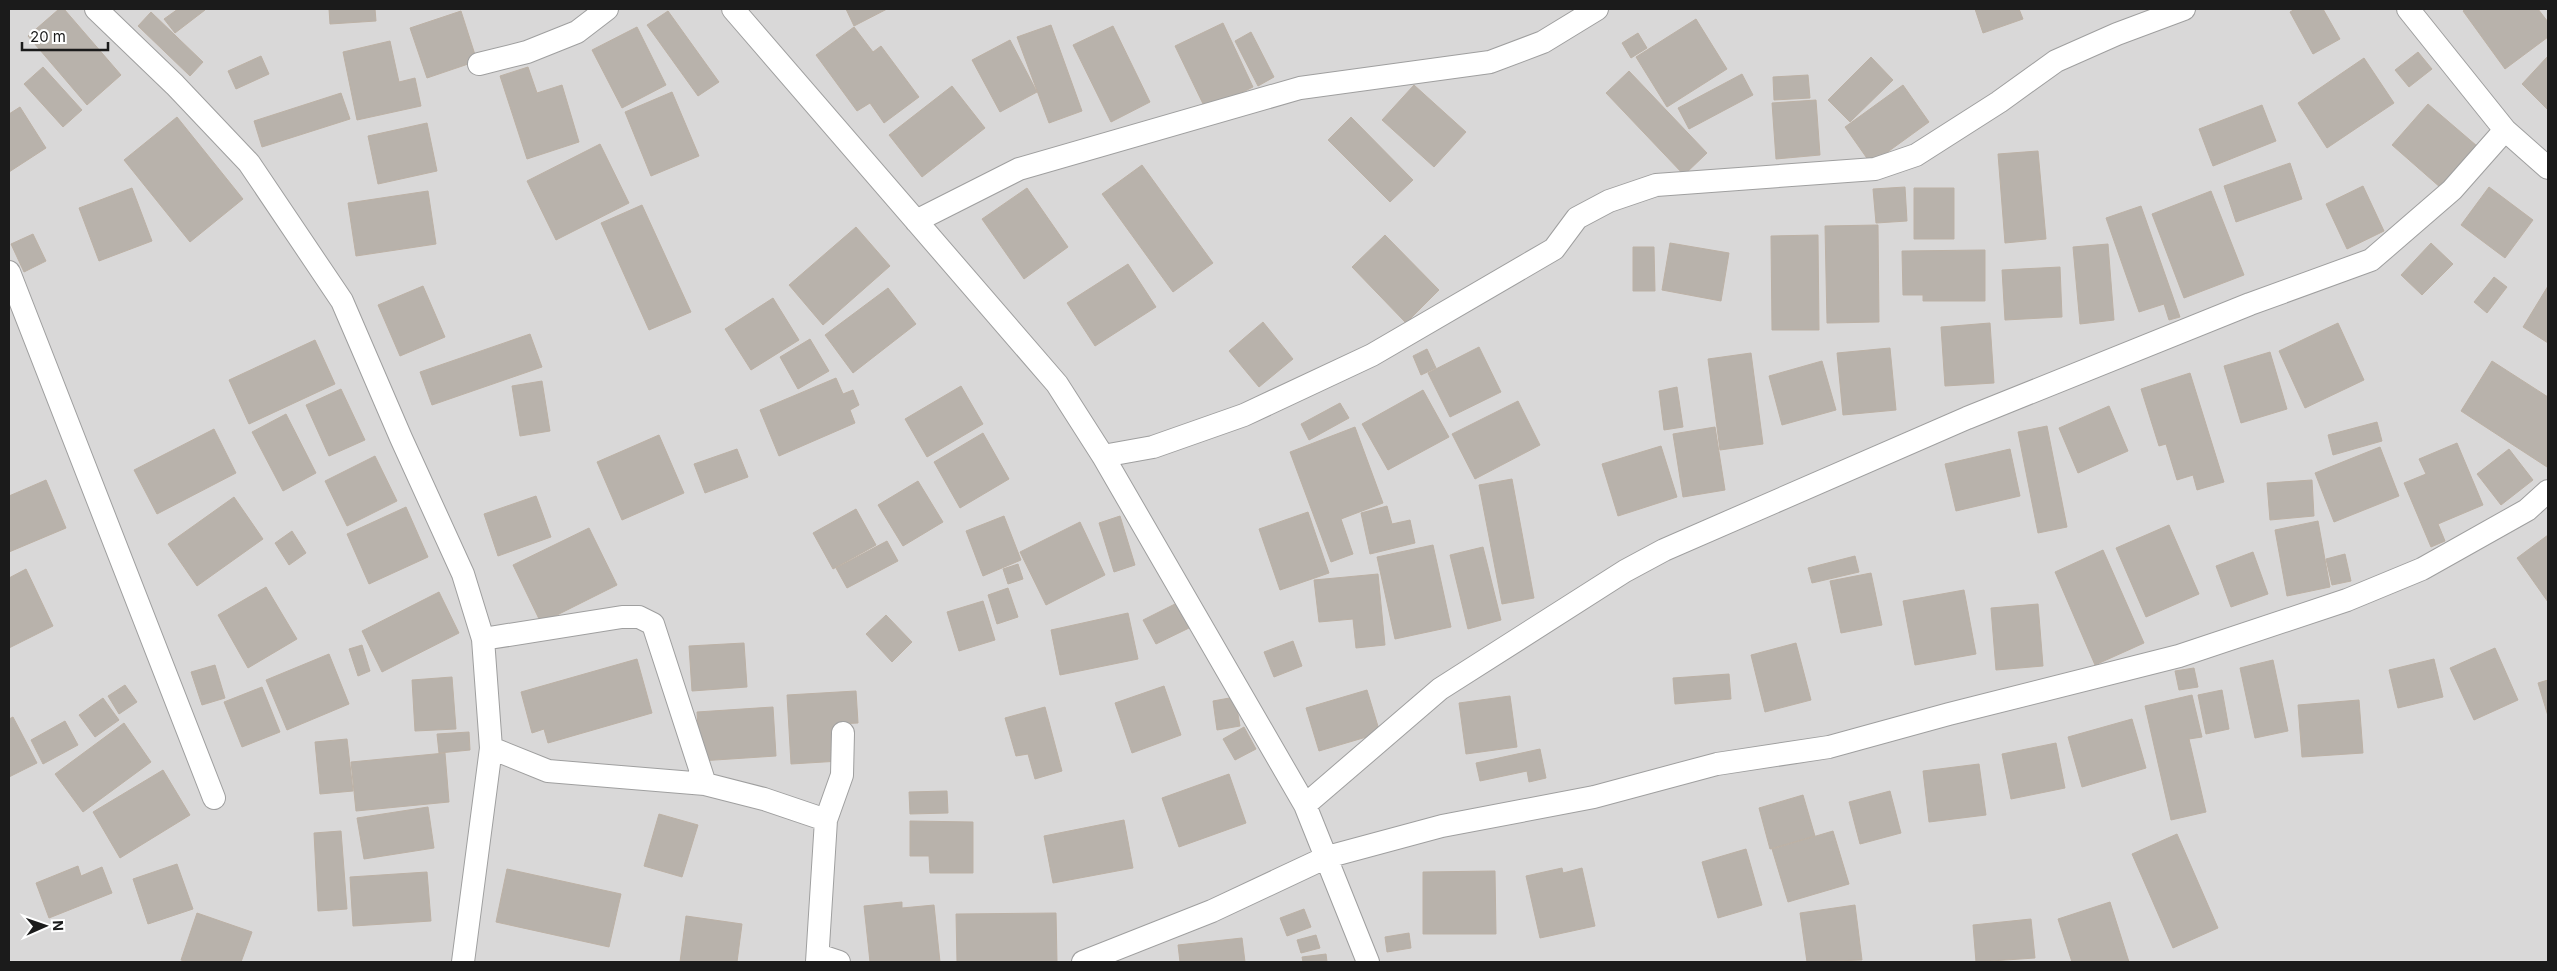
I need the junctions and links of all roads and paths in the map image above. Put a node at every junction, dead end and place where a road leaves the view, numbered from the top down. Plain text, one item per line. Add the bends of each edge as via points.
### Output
1 (96, 9) edge
2 (607, 9) edge
3 (1597, 9) edge
4 (2184, 9) edge
5 (2408, 9) edge
6 (738, 10) edge
7 (479, 64) dead end
8 (2504, 130) junction
9 (2548, 168) edge
10 (916, 221) junction
11 (9, 272) edge
12 (1103, 456) junction
13 (2548, 491) edge
14 (483, 640) junction
15 (843, 733) dead end
16 (491, 748) junction
17 (705, 784) junction
18 (214, 798) dead end
19 (1305, 805) junction
20 (826, 820) junction
21 (1327, 857) junction
22 (825, 960) edge
23 (463, 962) edge
24 (1083, 962) edge
25 (1368, 962) edge

1 - 14 street via 175,85 248,163 342,301 462,574
2 - 7 street via 577,32 527,52
3 - 10 street via 1543,42 1490,62 1300,88 1019,168
4 - 12 street via 2056,61 1916,155 1875,169 1656,185 1609,201 1577,218 1554,250 1372,354 1244,414 1153,446
5 - 8 street
6 - 10 street
8 - 9 street
8 - 19 street via 2452,190 2371,260 2250,304 1976,414 1664,550 1625,571 1440,690
10 - 12 street via 1057,384
11 - 18 street
12 - 19 street
13 - 21 street via 2527,510 2422,569 2347,600 2179,656 1829,747 1717,764 1594,797 1442,826
14 - 16 street
14 - 17 street via 622,617 639,617 652,624
15 - 20 street via 842,775
16 - 17 street via 548,771
16 - 23 street
17 - 20 street
19 - 21 street
20 - 22 street
21 - 24 street via 1212,911
21 - 25 street

